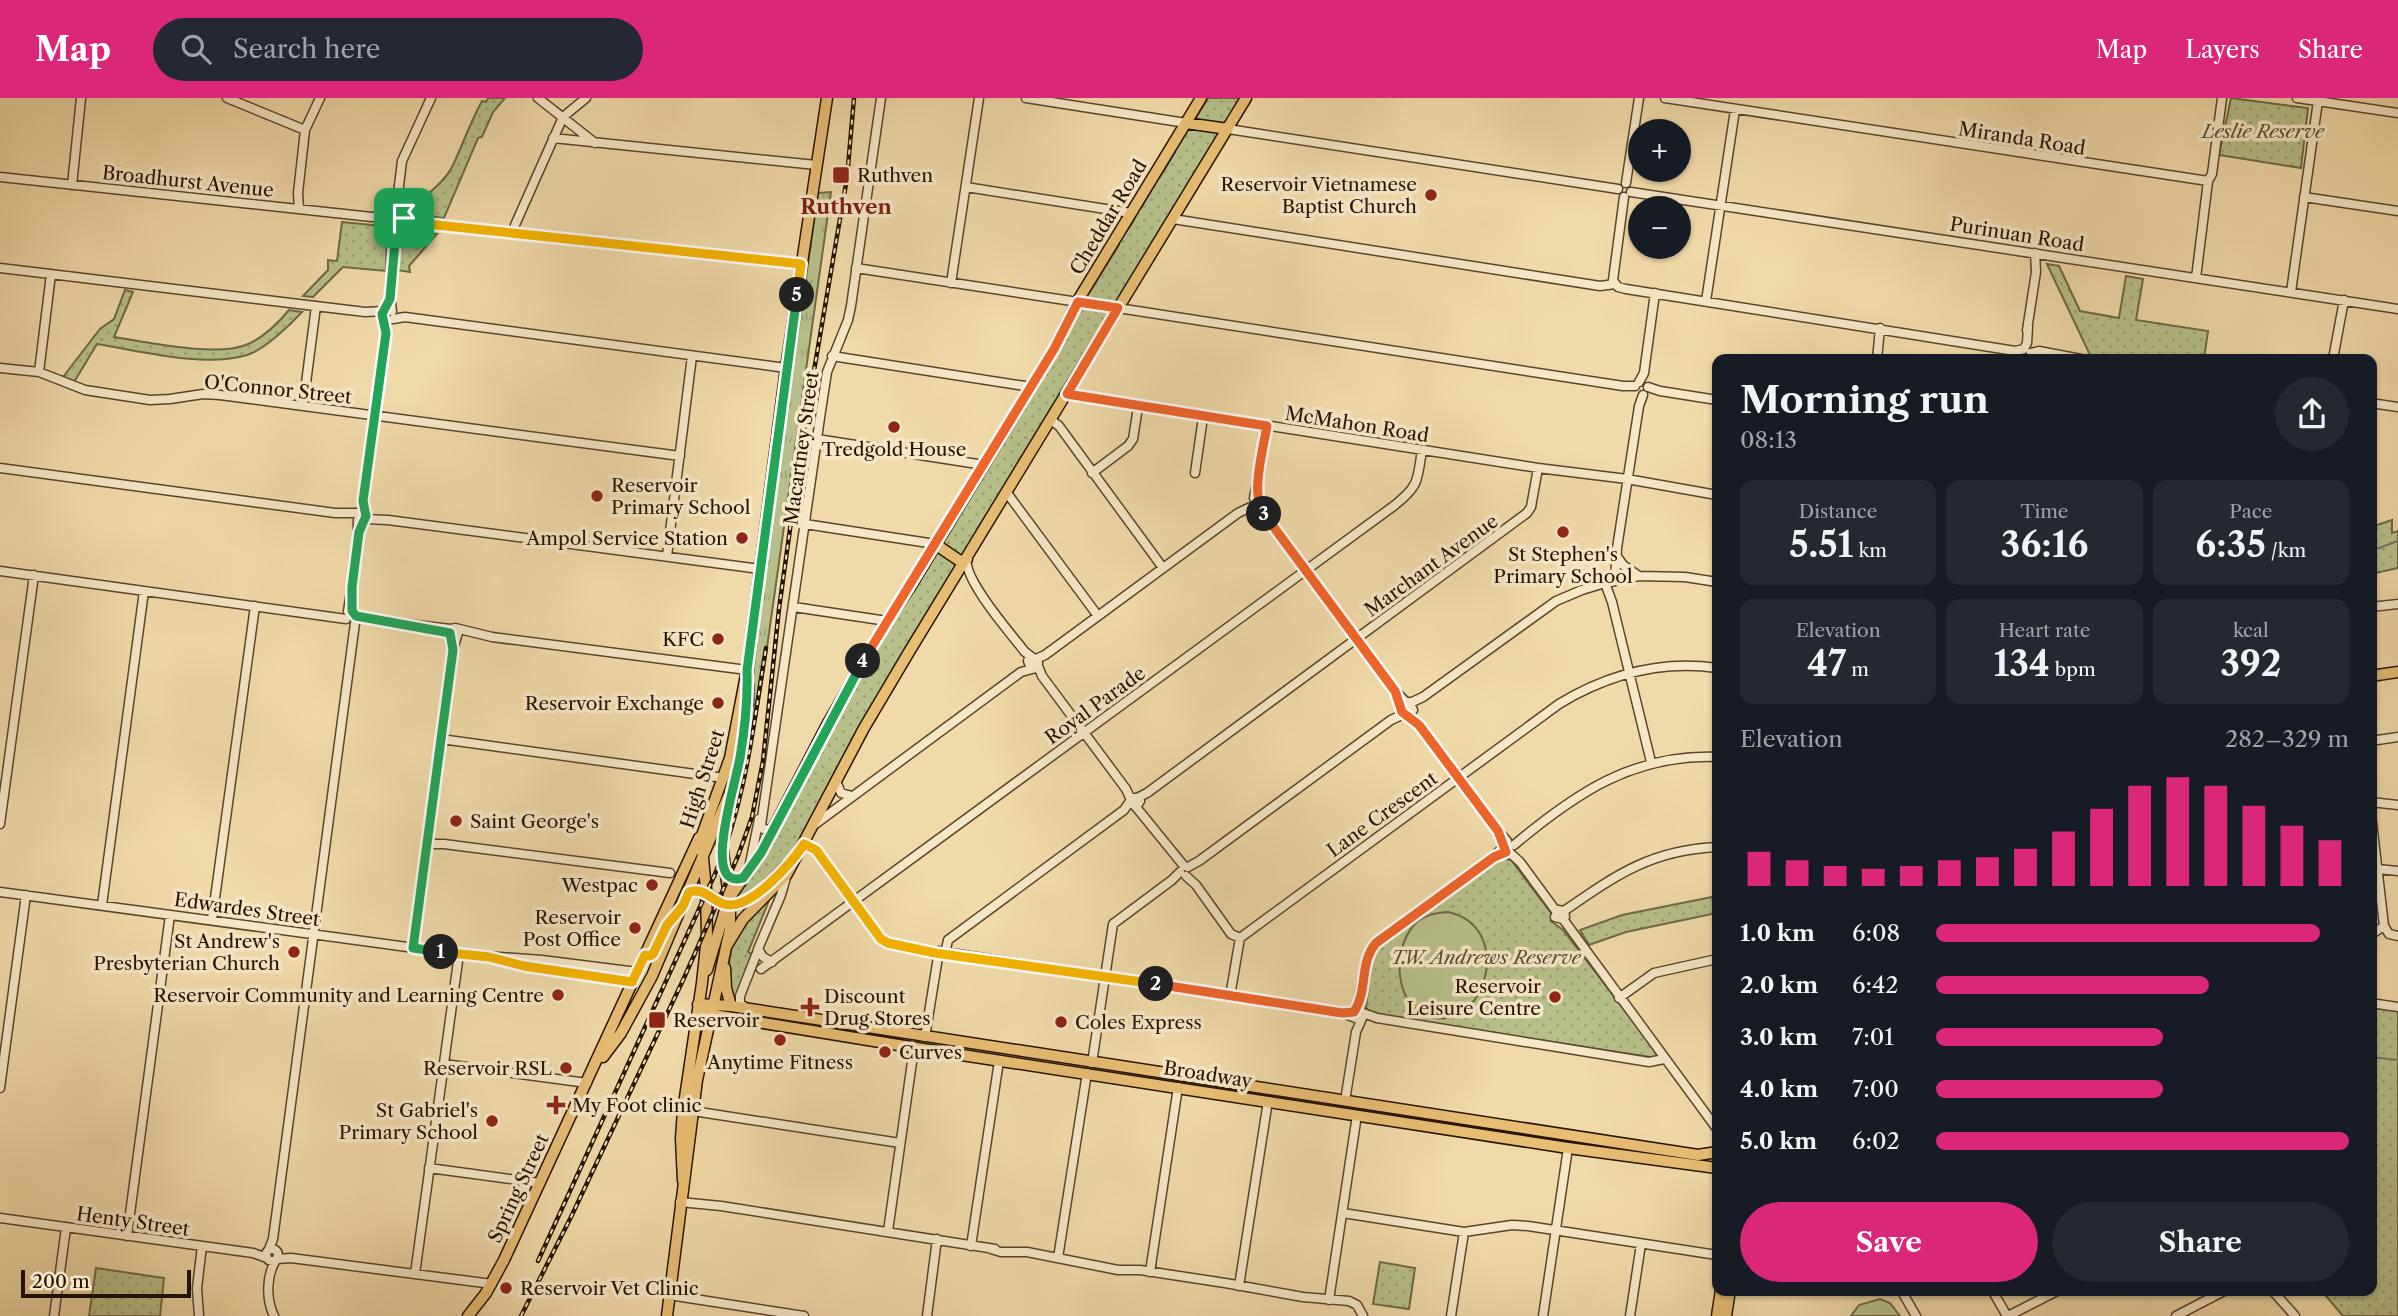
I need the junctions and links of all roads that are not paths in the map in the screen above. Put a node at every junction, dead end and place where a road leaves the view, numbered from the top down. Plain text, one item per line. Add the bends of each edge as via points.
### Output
1 (81, 98) edge
2 (227, 98) edge
3 (320, 98) edge
4 (431, 98) edge
5 (538, 98) edge
6 (586, 98) edge
7 (827, 98) edge
8 (881, 98) edge
9 (979, 98) edge
10 (1026, 98) edge
11 (1201, 98) edge
12 (1247, 98) edge
13 (1639, 98) edge
14 (1665, 98) edge
15 (2222, 98) edge
16 (2297, 98) edge
17 (2318, 101) junction
18 (1735, 110) junction
19 (2398, 113) edge
20 (563, 117) junction
21 (1186, 122) junction
22 (1228, 129) junction
23 (305, 130) junction
24 (554, 138) junction
25 (595, 143) junction
26 (816, 165) junction
27 (0, 177) edge
28 (2206, 180) junction
29 (1626, 183) junction
30 (72, 184) junction
31 (966, 187) junction
32 (1618, 189) junction
33 (1627, 195) junction
34 (2304, 197) junction
35 (1720, 205) junction
36 (296, 209) junction
37 (2398, 211) edge
38 (1131, 213) junction
39 (1173, 219) junction
40 (395, 221) junction
41 (514, 233) junction
42 (2039, 254) junction
43 (801, 264) junction
44 (0, 268) edge
45 (856, 268) junction
46 (51, 274) junction
47 (2194, 277) junction
48 (1614, 282) junction
49 (951, 283) junction
50 (2290, 292) junction
51 (1656, 293) junction
52 (2342, 300) junction
53 (1706, 301) junction
54 (1078, 302) junction
55 (316, 306) junction
56 (1118, 308) junction
57 (2398, 309) edge
58 (388, 315) junction
59 (1882, 328) junction
60 (2031, 352) edge
61 (1878, 354) edge
62 (2050, 354) edge
63 (2334, 354) edge
64 (692, 356) junction
65 (832, 356) junction
66 (0, 368) edge
67 (786, 368) junction
68 (39, 372) junction
69 (1031, 387) junction
70 (1641, 389) junction
71 (1067, 394) junction
72 (1712, 399) edge
73 (2377, 404) edge
74 (303, 406) junction
75 (1138, 407) junction
76 (2398, 407) edge
77 (375, 415) junction
78 (1203, 416) junction
79 (1051, 420) junction
80 (1267, 426) junction
81 (817, 439) junction
82 (1422, 450) junction
83 (680, 456) junction
84 (984, 465) junction
85 (0, 468) edge
86 (1538, 468) junction
87 (1195, 472) dead end
88 (1092, 473) junction
89 (1627, 481) junction
90 (1007, 493) junction
91 (1712, 494) edge
92 (1257, 503) junction
93 (361, 516) junction
94 (805, 524) junction
95 (935, 544) junction
96 (1616, 555) junction
97 (667, 556) junction
98 (967, 559) junction
99 (760, 569) junction
100 (1163, 569) junction
101 (1305, 570) junction
102 (0, 571) edge
103 (34, 576) junction
104 (956, 576) junction
105 (1639, 576) junction
106 (1612, 581) junction
107 (1712, 581) edge
108 (977, 586) junction
109 (144, 591) junction
110 (2398, 604) edge
111 (255, 606) junction
112 (2377, 606) edge
113 (794, 607) junction
114 (1098, 616) junction
115 (351, 617) junction
116 (887, 621) junction
117 (455, 633) junction
118 (1357, 639) junction
119 (1033, 664) junction
120 (1712, 668) edge
121 (747, 670) junction
122 (2398, 671) edge
123 (1629, 672) junction
124 (2377, 673) edge
125 (1407, 708) junction
126 (1084, 732) junction
127 (2398, 737) edge
128 (2377, 740) edge
129 (441, 741) junction
130 (1712, 757) edge
131 (1651, 762) junction
132 (736, 777) junction
133 (1458, 777) junction
134 (724, 778) junction
135 (836, 781) junction
136 (852, 796) junction
137 (1135, 802) junction
138 (2377, 803) edge
139 (2398, 805) edge
140 (764, 807) junction
141 (0, 824) edge
142 (814, 825) junction
143 (704, 828) junction
144 (773, 830) junction
145 (428, 841) junction
146 (804, 844) junction
147 (1508, 846) junction
148 (1712, 847) edge
149 (702, 857) junction
150 (795, 858) junction
151 (2377, 861) edge
152 (686, 869) junction
153 (2378, 869) junction
154 (725, 871) junction
155 (1185, 871) junction
156 (2398, 871) edge
157 (670, 873) dead end
158 (746, 874) junction
159 (787, 874) junction
160 (0, 892) edge
161 (688, 894) junction
162 (707, 894) junction
163 (26, 895) junction
164 (854, 901) junction
165 (728, 902) junction
166 (102, 905) junction
167 (683, 906) junction
168 (1561, 914) junction
169 (170, 915) junction
170 (212, 920) junction
171 (2390, 932) edge
172 (314, 934) junction
173 (1240, 938) junction
174 (413, 948) junction
175 (726, 948) junction
176 (758, 950) junction
177 (941, 952) junction
178 (459, 954) junction
179 (645, 955) junction
180 (1712, 960) edge
181 (772, 962) junction
182 (761, 969) dead end
183 (1105, 976) junction
184 (635, 977) junction
185 (650, 980) junction
186 (702, 983) junction
187 (1230, 996) junction
188 (1619, 998) junction
189 (2377, 1004) edge
190 (698, 1005) junction
191 (731, 1006) junction
192 (2398, 1007) edge
193 (746, 1008) junction
194 (711, 1009) junction
195 (785, 1015) junction
196 (1358, 1015) junction
197 (783, 1026) junction
198 (920, 1036) junction
199 (611, 1040) junction
200 (919, 1049) junction
201 (1658, 1049) junction
202 (1047, 1055) junction
203 (1640, 1059) junction
204 (1664, 1059) junction
205 (999, 1061) junction
206 (1092, 1063) junction
207 (444, 1064) junction
208 (1045, 1067) junction
209 (1087, 1073) junction
210 (587, 1083) junction
211 (1178, 1087) junction
212 (1214, 1087) junction
213 (0, 1088) edge
214 (1268, 1101) junction
215 (1345, 1101) junction
216 (693, 1111) junction
217 (1357, 1115) junction
218 (1424, 1119) junction
219 (1712, 1123) edge
220 (685, 1135) junction
221 (900, 1143) junction
222 (1624, 1144) junction
223 (1568, 1148) junction
224 (1712, 1153) edge
225 (1629, 1156) junction
226 (1712, 1167) edge
227 (429, 1168) junction
228 (540, 1183) junction
229 (681, 1200) junction
230 (1343, 1213) junction
231 (3, 1219) edge
232 (66, 1228) junction
233 (886, 1231) junction
234 (1556, 1231) junction
235 (1464, 1232) junction
236 (127, 1236) junction
237 (941, 1239) junction
238 (1641, 1244) junction
239 (971, 1245) junction
240 (202, 1246) junction
241 (1712, 1254) edge
242 (272, 1255) junction
243 (1058, 1258) junction
244 (1150, 1272) junction
245 (415, 1274) junction
246 (1239, 1286) junction
247 (490, 1287) junction
248 (669, 1295) junction
249 (1720, 1296) edge
250 (1729, 1296) edge
251 (1904, 1296) edge
252 (1995, 1296) edge
253 (2047, 1296) edge
254 (2215, 1296) edge
255 (2277, 1296) edge
256 (1334, 1301) junction
257 (1359, 1311) edge
258 (54, 1316) edge
259 (200, 1316) edge
260 (274, 1316) edge
261 (468, 1316) edge
262 (667, 1316) edge
263 (804, 1316) edge
264 (928, 1316) edge
265 (1451, 1316) edge
266 (1543, 1316) edge
267 (1630, 1316) edge
268 (1717, 1316) edge
269 (1726, 1316) edge
270 (1916, 1316) edge
271 (2007, 1316) edge
272 (2176, 1316) edge
273 (2295, 1316) edge

1 - 30 street
2 - 23 street
3 - 23 street
4 - 40 street via 402,161
5 - 20 street
6 - 20 street
7 - 26 main road, High Street
8 - 45 street, Macartney Street
9 - 31 street
10 - 21 street
11 - 21 main road, Cheddar Road
12 - 22 main road
13 - 29 street
14 - 18 street, Miranda Road
15 - 28 street
16 - 17 street
17 - 19 street
17 - 34 street
18 - 28 street, Miranda Road
18 - 35 street
20 - 24 street
20 - 25 street
21 - 22 main road
21 - 38 main road, Cheddar Road
22 - 32 street
22 - 39 main road
23 - 36 street
24 - 25 street
24 - 41 street
25 - 26 street
26 - 43 main road, High Street
27 - 30 street, Broadhurst Avenue
28 - 47 street
29 - 32 street
29 - 33 street via 1631,188
30 - 36 street, Broadhurst Avenue
31 - 38 street
31 - 49 street
32 - 33 street via 1618,194
33 - 35 street, Purinuan Road
33 - 48 street
34 - 37 street
34 - 50 street
35 - 42 street, Purinuan Road
35 - 53 street
36 - 40 street, Broadhurst Avenue
38 - 54 main road, Cheddar Road
39 - 48 street via 1592,284
39 - 56 main road
40 - 41 street, Broadhurst Avenue
40 - 58 street
41 - 43 street, Broadhurst Avenue
42 - 47 street, Purinuan Road
42 - 60 street via 2028,327
43 - 67 main road, High Street
44 - 46 street
45 - 49 street
45 - 65 street, Macartney Street via 848,320
46 - 55 street
46 - 68 street
47 - 50 street, Purinuan Road
48 - 51 street via 1621,288
49 - 54 street
50 - 52 street, Purinuan Road
51 - 53 street
51 - 70 street
52 - 57 street, Purinuan Road
52 - 63 street
53 - 59 street
54 - 56 main road
54 - 69 main road, Cheddar Road
55 - 58 street
55 - 74 street
56 - 70 street
56 - 71 main road
58 - 64 street
58 - 77 street
59 - 60 street
59 - 61 street
60 - 62 street
64 - 67 street
64 - 83 street
65 - 69 street
65 - 81 street, Macartney Street
66 - 68 street, O'Connor Street
67 - 99 main road, High Street
68 - 74 street, O'Connor Street via 85,390 150,400 203,394
69 - 84 main road, Cheddar Road
70 - 72 street
70 - 89 street
71 - 75 street, McMahon Road
71 - 79 main road
73 - 76 street
74 - 77 street, O'Connor Street
75 - 78 street, McMahon Road
75 - 88 street via 1133,439
77 - 83 street, O'Connor Street
77 - 93 street
78 - 80 street, McMahon Road
78 - 87 street
79 - 88 street
79 - 90 main road
80 - 82 street, McMahon Road
80 - 92 street
81 - 84 street
81 - 94 street, Macartney Street
82 - 86 street, McMahon Road
82 - 101 street, Royal Parade via 1412,492
83 - 97 street
84 - 95 main road, Cheddar Road
85 - 93 street
86 - 89 street, McMahon Road
86 - 118 street, Marchant Avenue via 1527,513
88 - 100 street
89 - 91 street, McMahon Road
89 - 96 street
90 - 98 main road
90 - 114 street
92 - 100 street
92 - 101 street
93 - 97 street
93 - 115 street
94 - 95 street
94 - 113 street, Macartney Street
95 - 98 main road via 960,561
95 - 116 main road, Cheddar Road
96 - 105 street
96 - 106 street
97 - 99 street
98 - 104 main road
98 - 108 street
99 - 121 main road, High Street
100 - 114 street
101 - 118 street
101 - 126 street, Royal Parade
102 - 103 street
103 - 109 street
103 - 141 street
104 - 108 street via 965,575
104 - 135 main road
105 - 106 street
105 - 107 street
106 - 123 street via 1612,602
106 - 125 street via 1556,601
108 - 119 street
109 - 111 street
109 - 166 street
110 - 112 street
111 - 115 street
111 - 170 street
113 - 116 street
113 - 140 street, Macartney Street
114 - 119 street
115 - 117 street
115 - 172 street via 352,640
116 - 144 main road, Cheddar Road
117 - 121 street
117 - 129 street
118 - 125 street
118 - 137 street, Marchant Avenue
119 - 126 street
119 - 136 street
120 - 123 street, Lane Crescent via 1680,665
121 - 132 main road, High Street via 748,701
121 - 134 main road, High Street
122 - 124 main road
123 - 131 street
123 - 133 street, Lane Crescent via 1584,688
125 - 133 street
125 - 155 street
126 - 137 street
126 - 164 street, Royal Parade
127 - 128 street
129 - 134 street
129 - 145 street
130 - 131 street
131 - 147 street via 1590,788
132 - 149 main road, Spring Street
132 - 154 main road, High Street via 722,844
133 - 147 street
133 - 173 street, Lane Crescent
134 - 143 main road, High Street
135 - 136 street via 841,793
135 - 142 main road
136 - 142 street
137 - 155 street
137 - 177 street via 948,940
138 - 139 street
140 - 144 street, Macartney Street via 761,827
140 - 158 street, Macartney Street
142 - 146 main road
143 - 149 main road, High Street
143 - 152 main road, Spring Street
144 - 158 main road, Cheddar Road
145 - 157 street
145 - 174 street
146 - 150 main road
146 - 164 street via 816,850
147 - 168 street
147 - 196 street via 1376,943 1366,961
148 - 168 street via 1661,856 1628,869
149 - 152 main road
149 - 154 main road via 718,860
149 - 161 main road, Spring Street
149 - 162 main road, High Street
150 - 159 main road
150 - 165 main road via 753,896 739,904
151 - 153 street
152 - 179 main road, Spring Street
153 - 156 street
153 - 171 street
154 - 158 main road via 734,879
154 - 165 main road, High Street
155 - 173 street via 1231,934
155 - 183 street via 1114,925
158 - 165 main road, Cheddar Road
159 - 175 main road via 741,921
159 - 176 street
160 - 163 street, Edwardes Street
161 - 162 main road
161 - 167 main road, Spring Street
162 - 165 main road
162 - 186 main road, High Street
163 - 166 street, Edwardes Street
163 - 213 street
164 - 177 street via 881,939
164 - 181 street, Royal Parade
165 - 175 main road, High Street via 731,922
165 - 186 main road, High Street
166 - 169 street, Edwardes Street
167 - 179 main road via 653,954
167 - 185 main road, Spring Street
168 - 188 street
169 - 170 street, Edwardes Street
169 - 236 street
170 - 172 street, Edwardes Street
172 - 174 street, Edwardes Street
172 - 242 street
173 - 187 street
174 - 178 street, Edwardes Street
175 - 191 main road
175 - 194 main road, High Street
176 - 181 street
176 - 193 street via 740,995
177 - 183 street
177 - 198 street
178 - 184 street, Edwardes Street
178 - 207 street
179 - 184 main road, Spring Street
180 - 188 street via 1654,973
181 - 182 street, Royal Parade
183 - 187 street
183 - 206 street
184 - 185 main road
184 - 199 main road, Spring Street
185 - 199 main road, Spring Street
186 - 190 main road, High Street
187 - 196 street
188 - 201 street
189 - 192 street
190 - 194 main road, Broadway
190 - 220 main road, High Street
191 - 193 main road, Broadway
191 - 194 main road, Broadway
193 - 195 main road, Broadway
194 - 197 main road, Broadway
194 - 216 main road, High Street
195 - 197 main road
195 - 198 main road, Broadway
196 - 203 street
196 - 215 street
197 - 200 main road, Broadway
198 - 200 main road
198 - 202 main road, Broadway
199 - 210 main road, Spring Street
200 - 205 main road, Broadway
200 - 221 street
201 - 203 street
201 - 204 street
202 - 206 main road, Broadway
202 - 208 main road
203 - 204 street
204 - 219 street
205 - 208 main road, Broadway
205 - 239 street
206 - 212 main road, Broadway
207 - 210 street
207 - 227 street
208 - 209 main road, Broadway
209 - 211 main road, Broadway
209 - 243 street
210 - 228 main road, Spring Street
211 - 212 main road, Broadway
211 - 244 street
212 - 214 main road, Broadway
212 - 215 main road, Broadway
214 - 217 main road, Broadway
214 - 246 street
215 - 218 main road, Broadway
216 - 220 main road, High Street
216 - 221 street
217 - 218 main road, Broadway
217 - 230 street
218 - 222 main road, Broadway
218 - 223 main road, Broadway
220 - 229 main road, High Street
221 - 233 street
222 - 224 main road, Broadway via 1698,1155
222 - 225 main road
223 - 225 main road, Broadway
223 - 234 street
225 - 226 main road, Broadway
227 - 228 street
227 - 245 street
228 - 247 main road, Spring Street
229 - 233 street
229 - 248 main road, High Street
230 - 235 street
230 - 256 street
231 - 232 street, Henty Street
232 - 236 street, Henty Street
232 - 258 street
233 - 237 street
234 - 235 street via 1513,1225
234 - 238 street
234 - 266 street
235 - 265 street
236 - 240 street, Henty Street
237 - 239 street
237 - 264 street
238 - 241 street
238 - 267 street
239 - 243 street
240 - 242 street, Henty Street
240 - 259 street via 197,1288
242 - 245 street
242 - 260 street via 268,1300
243 - 244 street
244 - 246 street
245 - 247 street
246 - 256 street
247 - 261 main road, Spring Street
248 - 262 main road, High Street
248 - 263 street
249 - 268 main road
250 - 269 main road
251 - 270 street
252 - 271 street
253 - 271 street
254 - 272 street
255 - 273 street
256 - 257 street via 1349,1301

